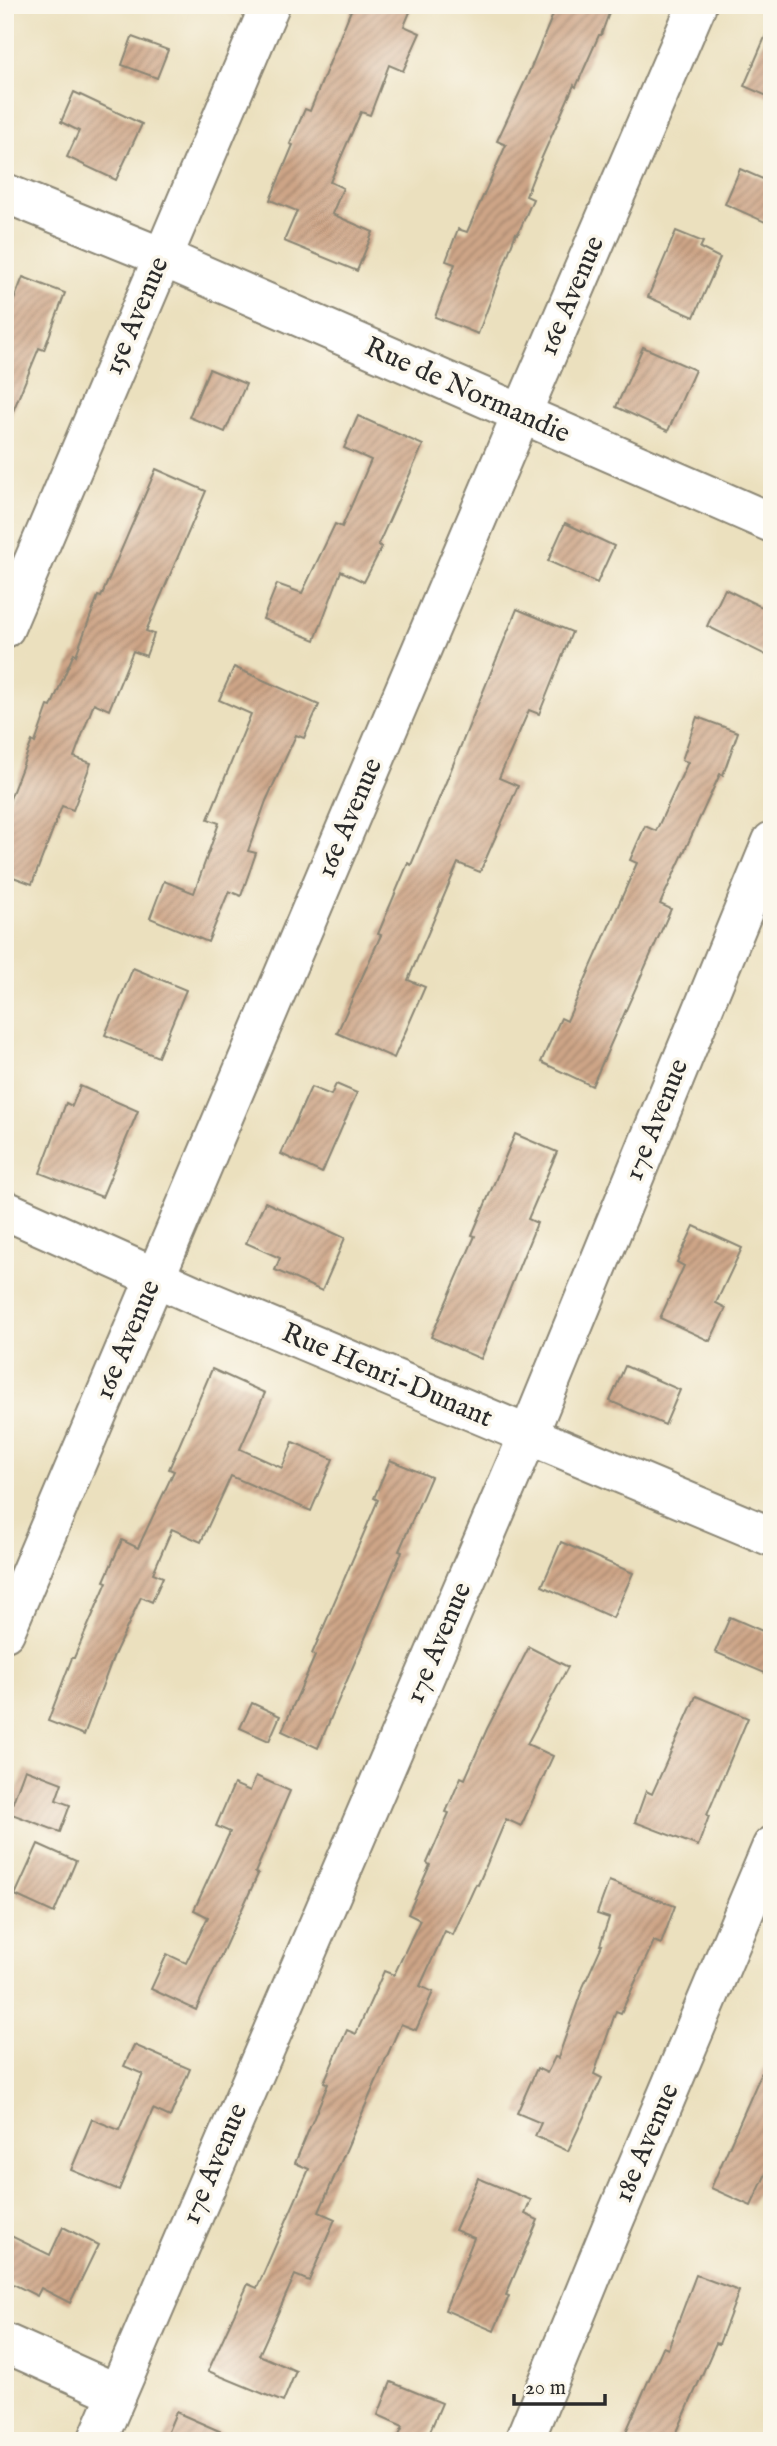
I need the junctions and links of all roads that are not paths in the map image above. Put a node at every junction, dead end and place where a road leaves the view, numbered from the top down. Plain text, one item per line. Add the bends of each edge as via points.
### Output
1 (270, 5) edge
2 (697, 5) edge
3 (5, 193) edge
4 (162, 257) junction
5 (521, 415) junction
6 (772, 523) edge
7 (5, 628) edge
8 (772, 841) edge
9 (5, 1210) edge
10 (155, 1277) junction
11 (528, 1436) junction
12 (772, 1537) edge
13 (5, 1632) edge
14 (772, 1846) edge
15 (5, 2343) edge
16 (117, 2393) junction
17 (97, 2441) edge
18 (524, 2441) edge

1 - 4 street, 15e Avenue
2 - 5 street, 16e Avenue
3 - 4 street, Rue de Normandie
4 - 5 street, Rue de Normandie
4 - 7 street, 15e Avenue
5 - 6 street, Rue de Normandie
5 - 10 street, 16e Avenue
8 - 11 street, 17e Avenue
9 - 10 street, Rue Henri-Dunant
10 - 11 street, Rue Henri-Dunant
10 - 13 street, 16e Avenue
11 - 12 street, Rue Henri-Dunant
11 - 16 street, 17e Avenue
14 - 18 street, 18e Avenue
15 - 16 street
16 - 17 street, 17e Avenue

